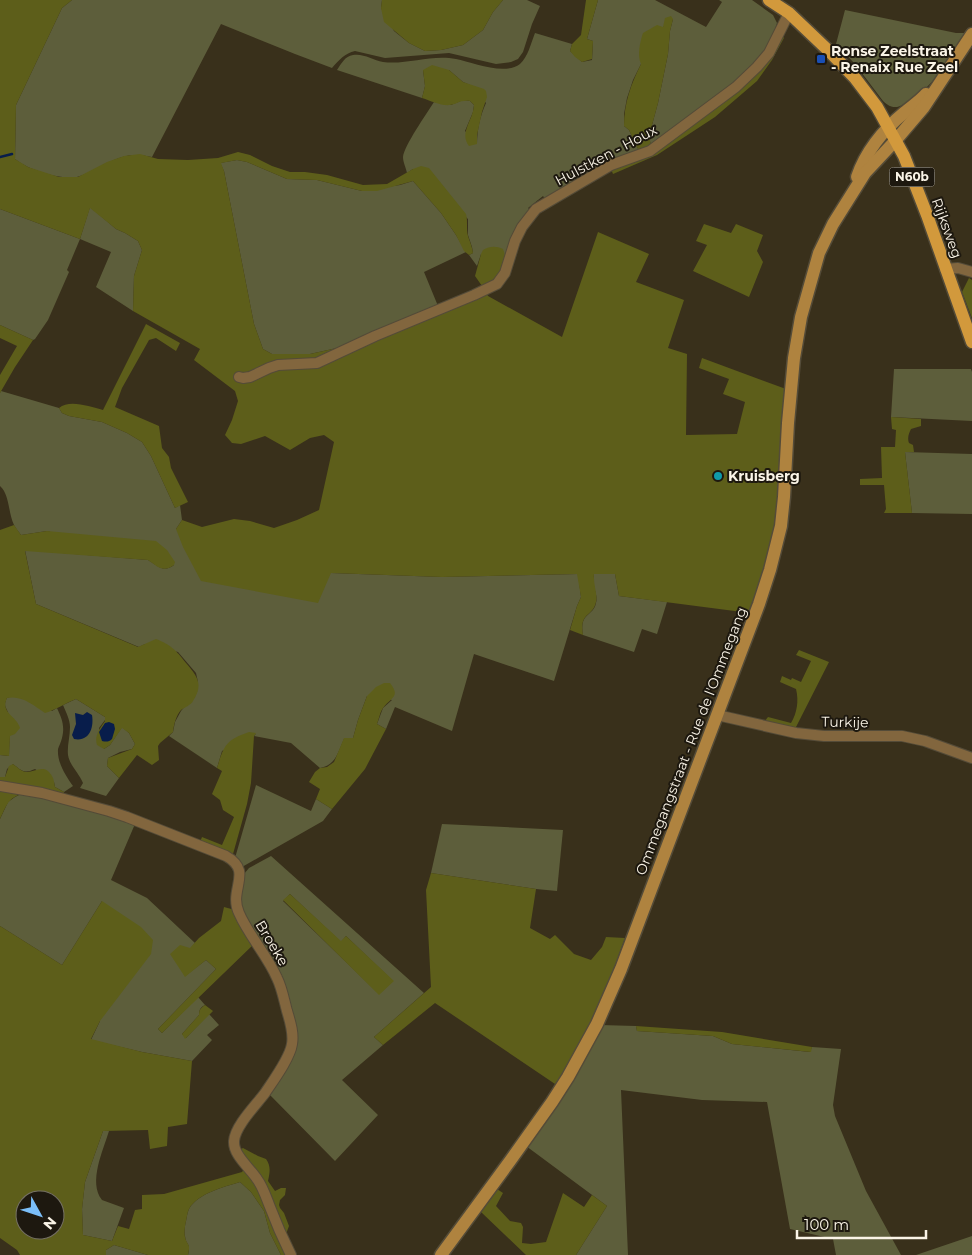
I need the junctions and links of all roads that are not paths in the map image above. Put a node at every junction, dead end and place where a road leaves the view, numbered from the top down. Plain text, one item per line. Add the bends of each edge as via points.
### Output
1 (769, 0) edge
2 (789, 13) junction
3 (972, 34) edge
4 (942, 79) junction
5 (888, 127) junction
6 (895, 141) junction
7 (850, 195) junction
8 (946, 269) junction
9 (972, 272) edge
10 (972, 342) edge
11 (239, 377) dead end
12 (717, 715) junction
13 (972, 758) edge
14 (0, 786) edge
15 (291, 1255) edge
16 (441, 1255) edge

1 - 2 main road, N60b
2 - 5 main road, N60b via 855,78
2 - 11 street, Hulstken - Houx via 769,53 736,86 650,151 611,165 536,209 522,226 505,273 497,284 317,363 278,365 250,377
3 - 4 main road
4 - 5 main road, Ommegangstraat - Rue de l'Ommegang
4 - 6 main road, Ommegangstraat - Rue de l'Ommegang via 924,107
5 - 6 main road, Rijksweg / N60b
5 - 7 main road, Ommegangstraat - Rue de l'Ommegang via 862,163
6 - 7 main road, Ommegangstraat - Rue de l'Ommegang via 865,173
6 - 8 main road, Rijksweg / N60b
7 - 12 main road, Ommegangstraat - Rue de l'Ommegang via 819,254 801,317 792,374 783,513 778,542 759,604
8 - 9 street
8 - 10 main road, Rijksweg / N60b
12 - 13 street, Turkije via 796,733 902,736
12 - 16 main road, Ommegangstraat - Rue de l'Ommegang via 597,1024 552,1102
14 - 15 street, Broeke via 42,793 127,817 226,856 238,866 240,873 235,897 238,912 277,978 293,1039 290,1054 237,1130 234,1144 259,1181

